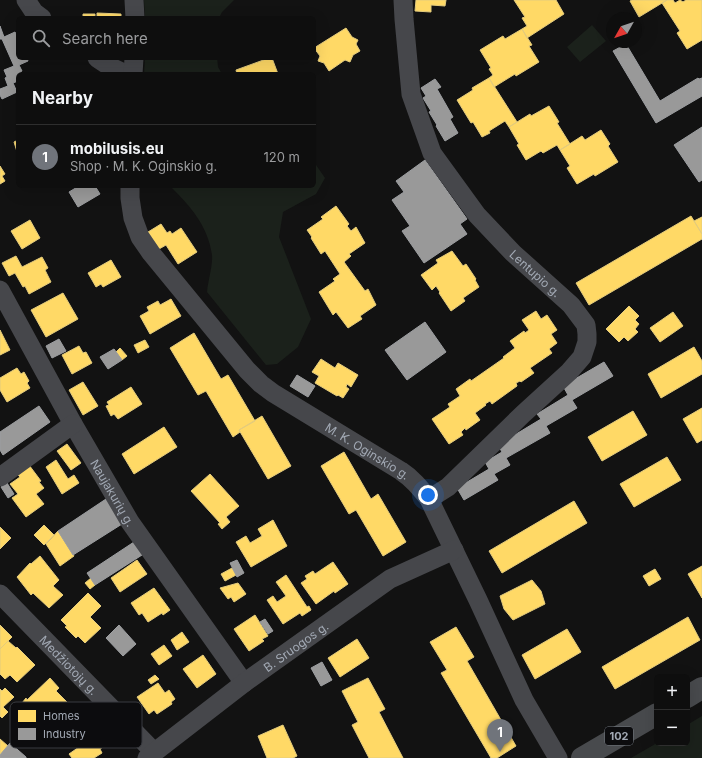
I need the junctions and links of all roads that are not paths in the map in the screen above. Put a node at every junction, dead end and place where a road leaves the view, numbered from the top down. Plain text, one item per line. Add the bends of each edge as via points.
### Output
1 (26, 0) edge
2 (134, 0) edge
3 (403, 0) edge
4 (39, 16) edge
5 (135, 16) edge
6 (100, 60) edge
7 (134, 60) edge
8 (122, 72) edge
9 (133, 72) edge
10 (130, 188) edge
11 (0, 290) edge
12 (73, 424) junction
13 (0, 477) edge
14 (428, 499) junction
15 (454, 550) junction
16 (0, 594) edge
17 (244, 683) junction
18 (702, 688) edge
19 (690, 695) edge
20 (101, 702) edge
21 (654, 716) edge
22 (142, 745) edge
23 (151, 755) edge
24 (558, 758) edge
25 (582, 758) edge

1 - 4 street
2 - 5 street
3 - 14 street, Lentupio g. via 411,94 432,153 477,215 512,253 571,305 586,325 587,334 582,357 569,372 448,487
6 - 8 street
7 - 9 street
10 - 14 street, M. K. Oginskio g. via 133,218 140,237 256,380 272,393 401,471 420,486
11 - 12 street, Naujakurių g.
12 - 13 street
12 - 17 street, Naujakurių g. via 130,522
14 - 15 street, M. K. Oginskio g.
15 - 17 street, B. Sruogos g. via 390,579
15 - 24 street, M. K. Oginskio g. via 524,700
16 - 20 street, Medžiotojų g.
17 - 23 street, B. Sruogos g.
18 - 19 main road
21 - 25 main road, 102
22 - 23 street, Medžiotojų g.

